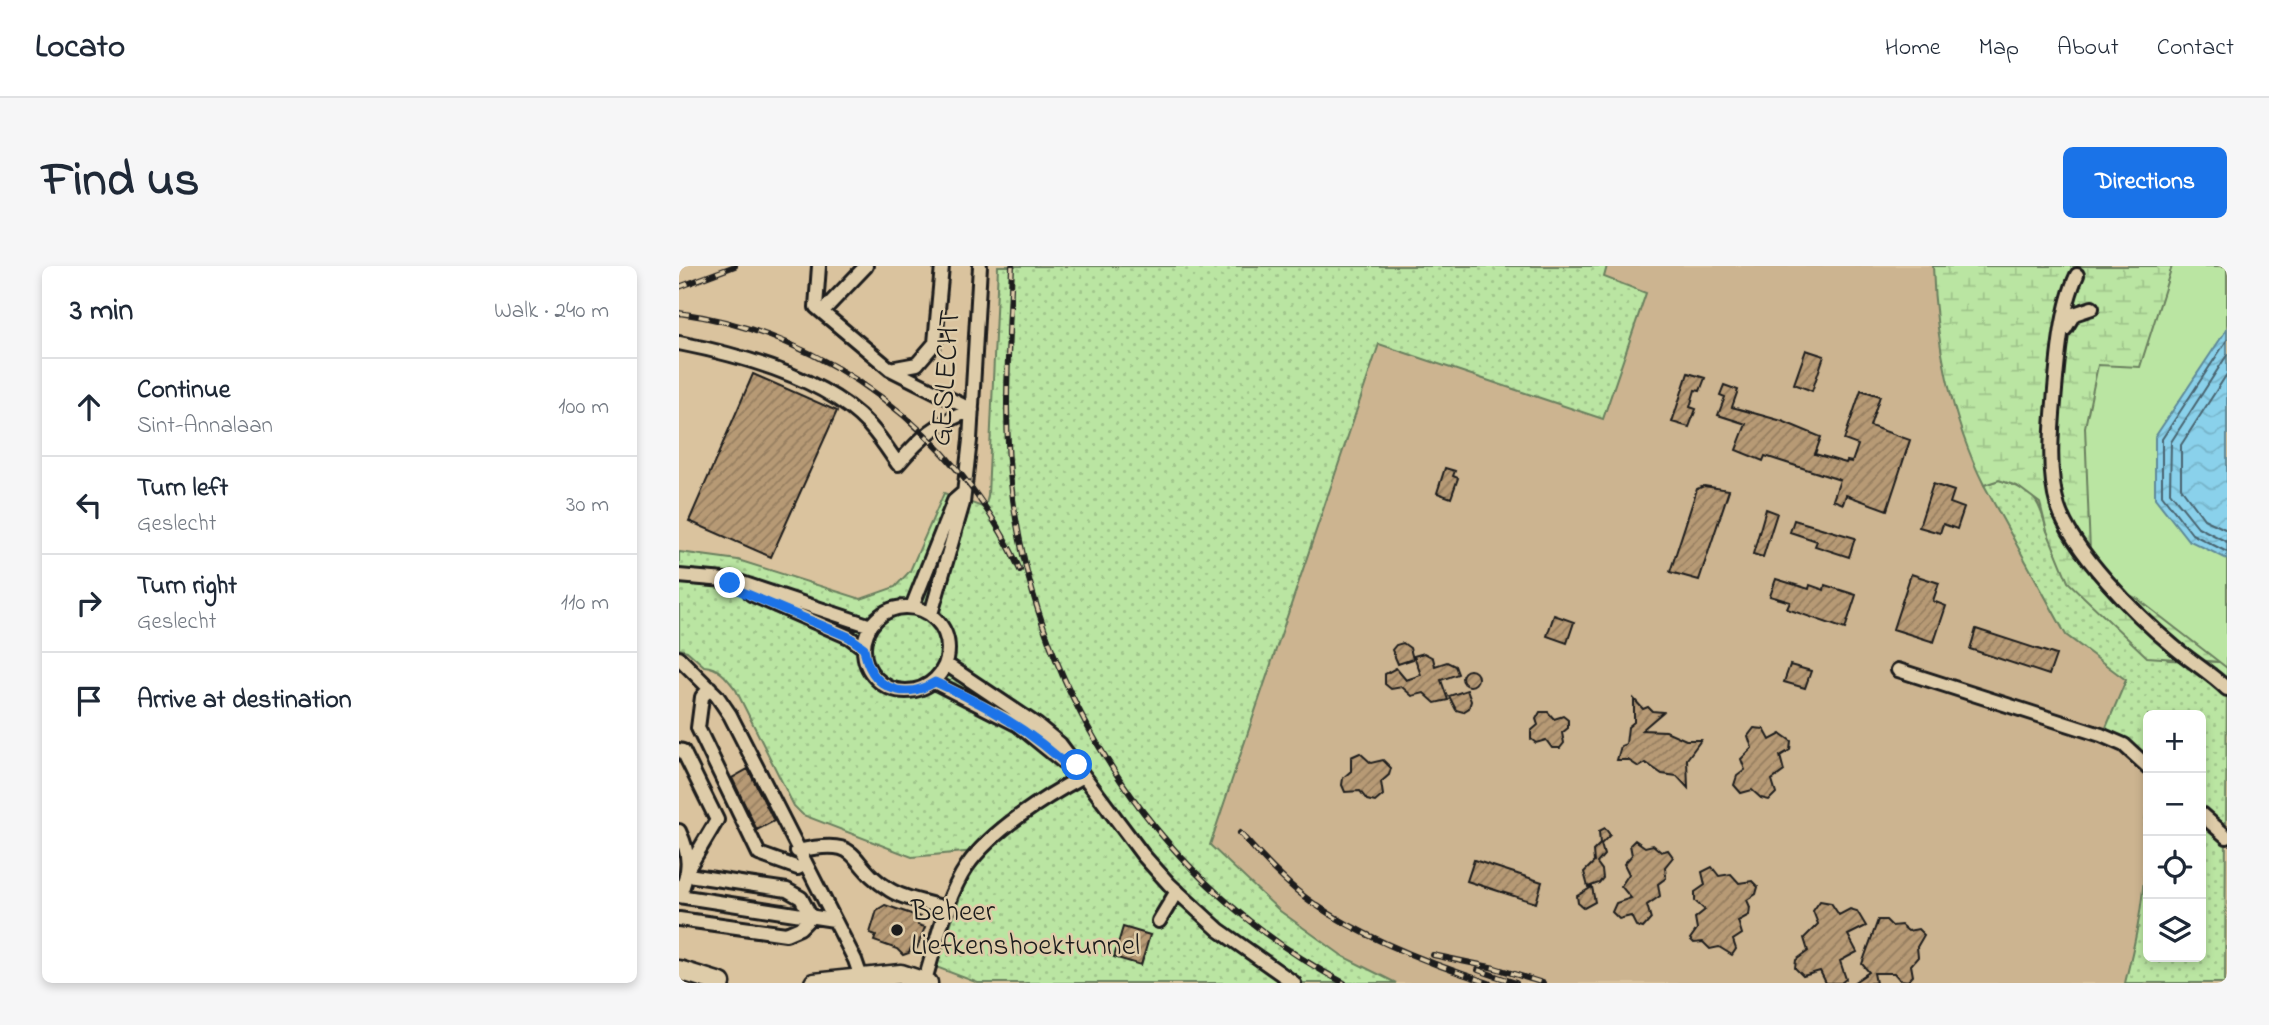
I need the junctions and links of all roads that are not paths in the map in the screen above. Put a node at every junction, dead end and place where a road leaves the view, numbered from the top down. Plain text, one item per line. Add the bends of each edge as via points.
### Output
1 (818, 266) edge
2 (866, 266) edge
3 (942, 266) edge
4 (981, 266) edge
5 (2077, 275) dead end
6 (2092, 308) dead end
7 (822, 312) junction
8 (2064, 332) junction
9 (679, 343) edge
10 (890, 369) junction
11 (972, 410) junction
12 (962, 494) junction
13 (679, 576) edge
14 (730, 583) junction
15 (912, 607) junction
16 (931, 614) junction
17 (870, 626) junction
18 (864, 648) junction
19 (679, 658) edge
20 (946, 664) junction
21 (1898, 670) dead end
22 (935, 682) junction
23 (710, 688) junction
24 (2227, 689) edge
25 (679, 750) edge
26 (2143, 763) edge
27 (1081, 774) junction
28 (2206, 818) edge
29 (679, 831) edge
30 (2227, 837) edge
31 (797, 850) junction
32 (804, 864) junction
33 (689, 871) junction
34 (1177, 891) junction
35 (679, 896) edge
36 (949, 909) junction
37 (811, 917) junction
38 (679, 919) edge
39 (834, 920) junction
40 (1159, 921) dead end
41 (679, 970) edge
42 (862, 981) edge
43 (721, 983) edge
44 (814, 983) edge
45 (926, 983) edge
46 (1294, 983) edge

1 - 7 street via 816,307
2 - 7 street
3 - 10 street via 935,343 917,364
4 - 11 street, GESLECHT
5 - 8 street
6 - 8 street via 2074,314
7 - 10 street
8 - 24 street via 2052,422 2058,508 2111,585 2159,634
9 - 11 street via 766,365 816,388 869,425 898,464 918,440 944,420
10 - 11 street
11 - 12 street, GESLECHT
12 - 15 street, GESLECHT via 954,501
12 - 16 street, GESLECHT
13 - 14 street
14 - 17 street via 736,581
14 - 18 street
15 - 16 street
15 - 17 street via 888,610
16 - 20 street via 947,636
17 - 18 street
18 - 22 street via 869,668 882,685 909,692
19 - 23 street
20 - 22 street
20 - 27 street via 1037,725 1060,744
21 - 26 street via 2101,735
22 - 27 street via 1018,725
23 - 31 street via 730,715
23 - 32 street via 702,697 698,728 759,854 798,868
25 - 33 street via 717,820
27 - 34 street
27 - 36 street via 981,847 965,868
28 - 30 street
29 - 33 street via 687,848
31 - 32 street
31 - 36 street via 832,844 846,849 891,891
32 - 39 street
33 - 35 street
33 - 37 street via 787,890 801,898
34 - 40 street
34 - 46 street via 1219,930
35 - 37 street
36 - 45 street
37 - 38 street via 786,934
37 - 39 street
39 - 42 street
41 - 43 highway
42 - 44 highway
42 - 45 highway via 901,974

